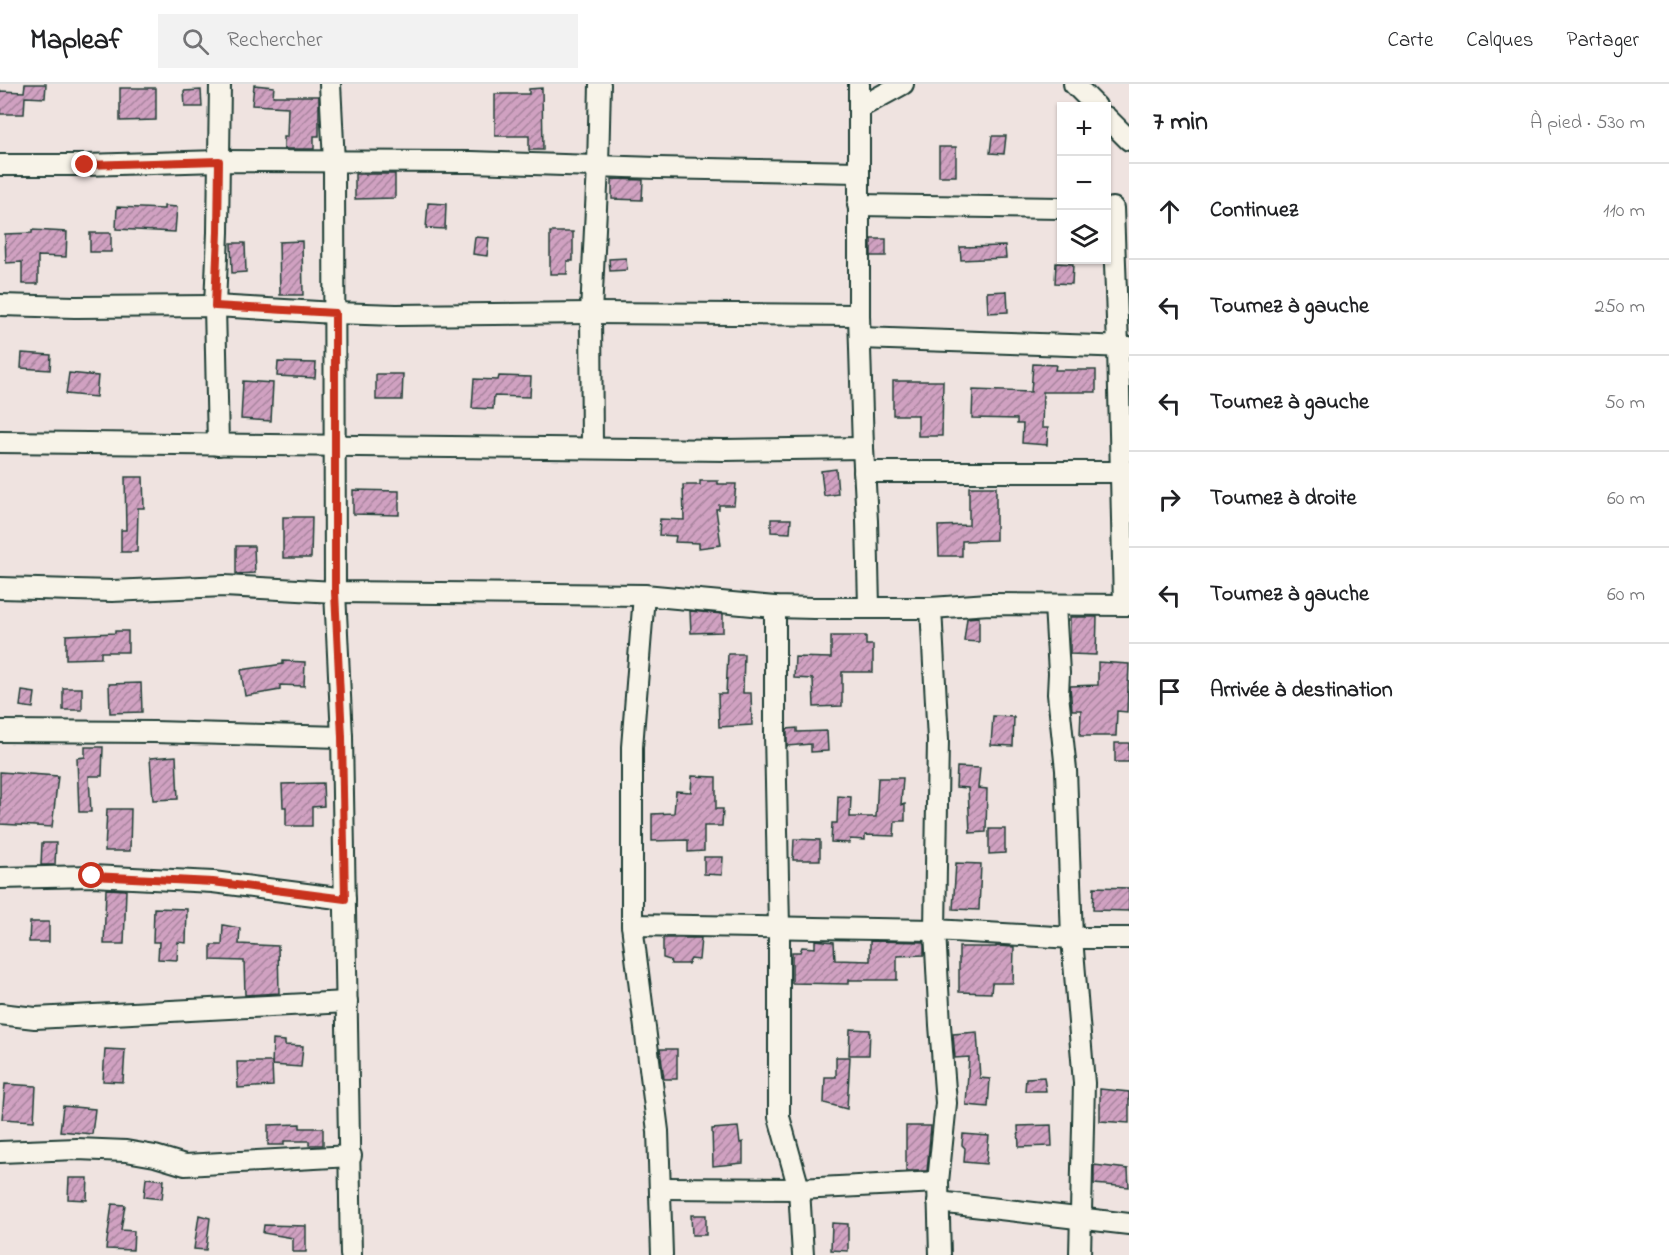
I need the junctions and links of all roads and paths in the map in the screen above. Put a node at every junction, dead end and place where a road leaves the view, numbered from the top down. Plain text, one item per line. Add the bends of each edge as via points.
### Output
1 (220, 84) edge
2 (330, 84) edge
3 (600, 84) edge
4 (859, 84) edge
5 (903, 84) edge
6 (859, 108) junction
7 (1111, 121) edge
8 (1129, 140) edge
9 (219, 161) junction
10 (334, 162) junction
11 (0, 165) edge
12 (598, 166) junction
13 (858, 172) junction
14 (858, 205) junction
15 (1116, 207) edge
16 (1057, 208) edge
17 (0, 305) edge
18 (215, 306) junction
19 (335, 313) junction
20 (591, 313) junction
21 (859, 315) junction
22 (860, 338) junction
23 (1124, 347) edge
24 (0, 442) edge
25 (218, 445) junction
26 (335, 445) junction
27 (592, 447) junction
28 (863, 448) junction
29 (864, 472) junction
30 (1124, 472) edge
31 (0, 588) edge
32 (335, 592) junction
33 (644, 595) junction
34 (1054, 605) junction
35 (1126, 605) edge
36 (775, 607) junction
37 (869, 607) junction
38 (931, 608) junction
39 (0, 731) edge
40 (342, 737) junction
41 (0, 878) edge
42 (345, 899) junction
43 (632, 926) junction
44 (779, 927) junction
45 (935, 930) junction
46 (1072, 938) junction
47 (1129, 938) edge
48 (347, 1002) junction
49 (0, 1014) edge
50 (0, 1152) edge
51 (351, 1156) junction
52 (938, 1182) junction
53 (661, 1188) junction
54 (799, 1189) junction
55 (938, 1202) junction
56 (1081, 1219) junction
57 (1129, 1224) edge
58 (351, 1255) edge
59 (662, 1255) edge
60 (803, 1255) edge
61 (940, 1255) edge
62 (1080, 1255) edge

1 - 9 street
2 - 10 street
3 - 12 street
4 - 6 street
5 - 6 street
6 - 13 street
7 - 8 street
9 - 10 street
9 - 11 street
9 - 18 street
10 - 12 street
10 - 19 street
12 - 13 street
12 - 20 street
13 - 14 street
14 - 16 street
14 - 21 street
15 - 23 street
17 - 18 street
18 - 19 street
18 - 25 street
19 - 20 street
19 - 26 street
20 - 21 street
20 - 27 street
21 - 22 street
22 - 23 street
22 - 28 street
23 - 30 street
24 - 25 street
25 - 26 street
26 - 27 street
26 - 32 street
27 - 28 street
28 - 29 street
29 - 30 street
29 - 37 street
30 - 35 street
31 - 32 street via 112,591 224,586
32 - 33 street
32 - 40 street
33 - 36 street
33 - 43 street via 632,747
34 - 35 street
34 - 38 street
34 - 46 street via 1066,770
36 - 37 street
36 - 44 street
37 - 38 street
38 - 45 street via 938,740
39 - 40 street
40 - 42 street
41 - 42 street via 92,876 213,882
42 - 48 street
43 - 44 street
43 - 53 street via 658,1131
44 - 45 street
44 - 54 street via 779,1118
45 - 46 street
45 - 52 street via 946,1103
46 - 47 street
46 - 56 street via 1084,1083
48 - 49 street via 35,1018
48 - 51 street
50 - 51 street via 126,1151 185,1165
51 - 58 street
52 - 54 street
52 - 55 street
53 - 54 street
53 - 59 street
54 - 60 street
55 - 56 street
55 - 61 street
56 - 57 street
56 - 62 street

